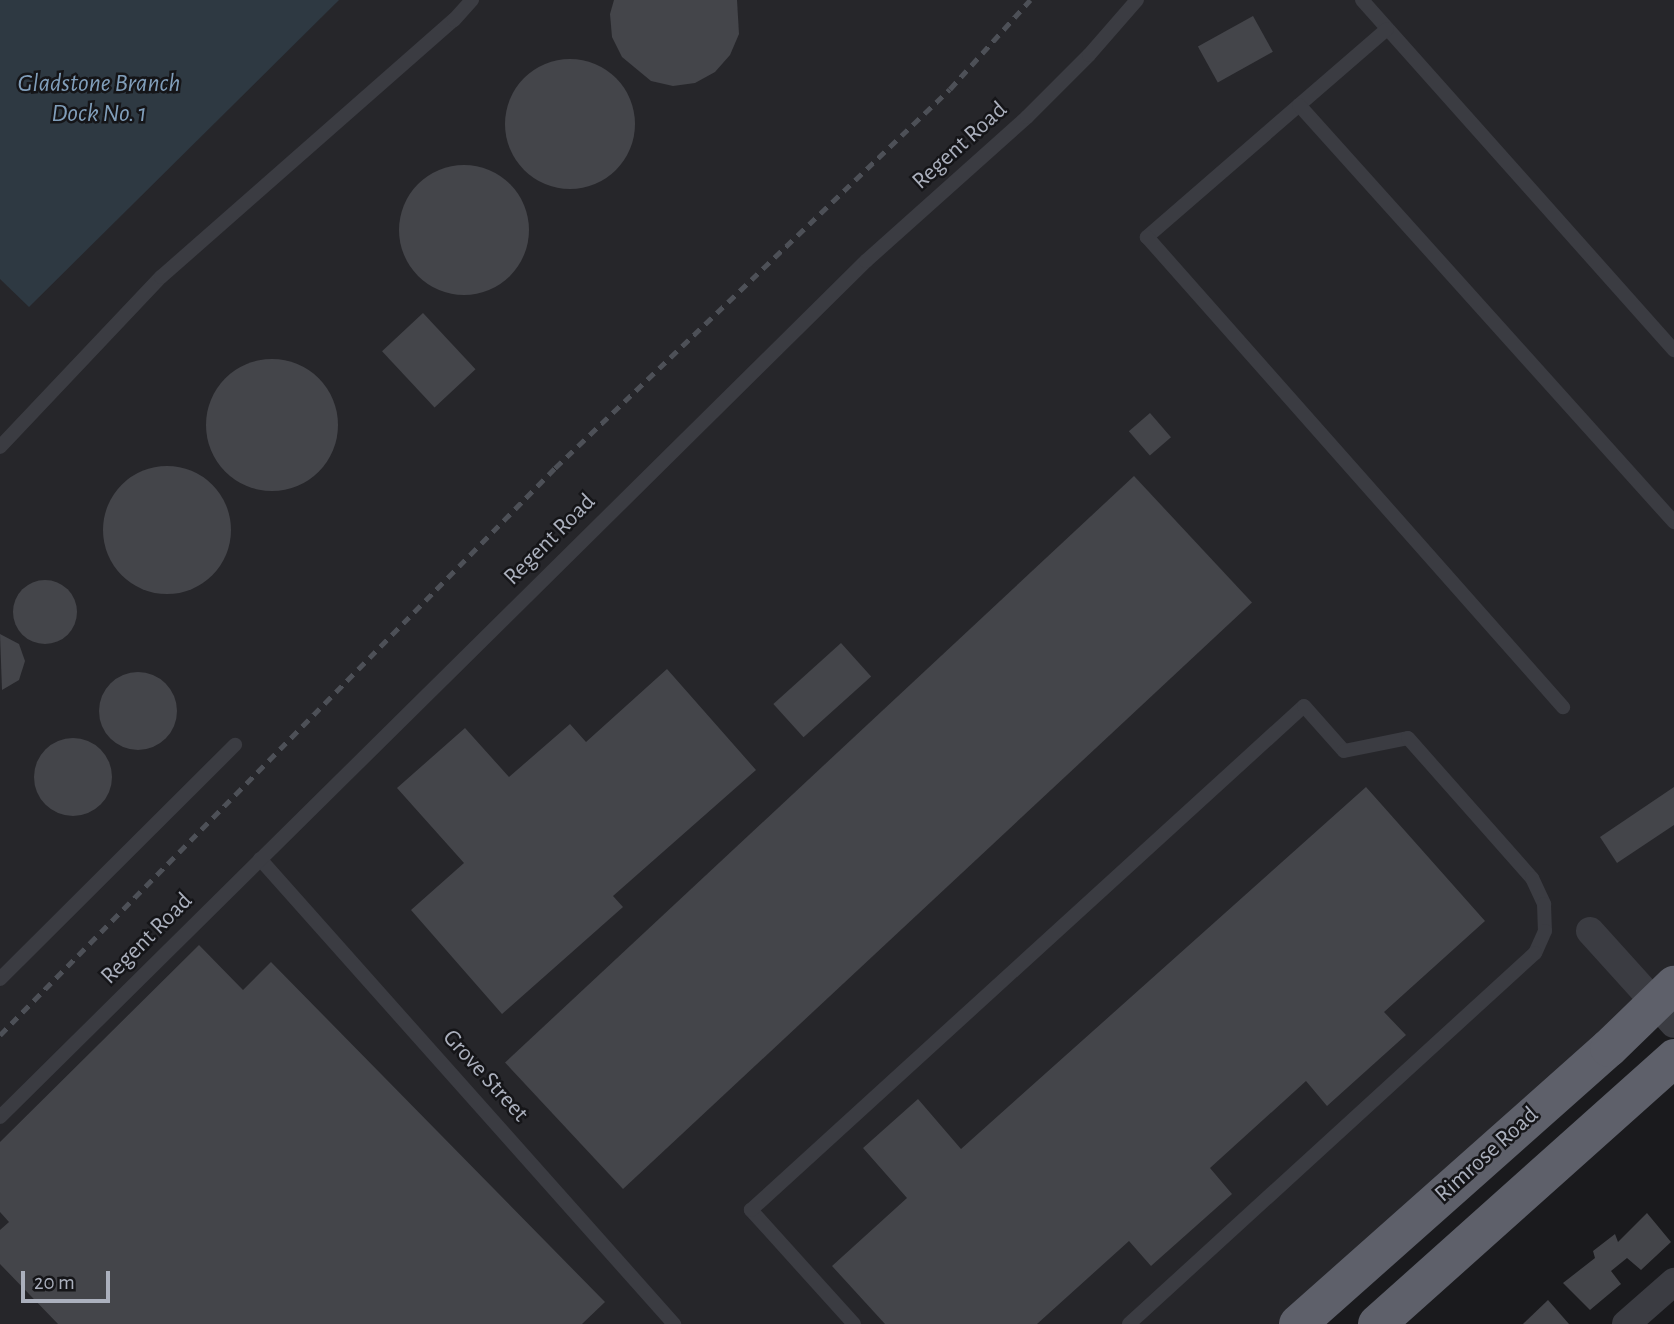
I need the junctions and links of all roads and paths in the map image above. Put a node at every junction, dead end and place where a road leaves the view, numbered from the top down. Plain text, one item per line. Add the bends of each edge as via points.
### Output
1 (472, 0) edge
2 (1137, 0) edge
3 (1362, 0) edge
4 (1387, 29) junction
5 (1299, 105) junction
6 (1674, 350) edge
7 (0, 447) edge
8 (1674, 522) edge
9 (1563, 708) dead end
10 (235, 745) dead end
11 (260, 859) junction
12 (1590, 931) dead end
13 (0, 979) edge
14 (1668, 1004) edge
15 (1674, 1058) edge
16 (0, 1117) edge
17 (1674, 1282) edge
18 (1638, 1320) edge
19 (674, 1324) edge
20 (854, 1324) edge
21 (1129, 1324) edge
22 (1298, 1324) edge
23 (1377, 1324) edge

1 - 7 lane via 161,277
2 - 11 lane, Regent Road via 1027,117 856,271
3 - 4 lane
4 - 5 lane
4 - 6 lane
5 - 8 lane
5 - 9 lane via 1147,237
10 - 13 lane
11 - 16 lane, Regent Road
11 - 19 lane, Grove Street
12 - 14 street
14 - 22 highway, Rimrose Road
15 - 23 highway, Rimrose Road
17 - 18 street
20 - 21 lane via 751,1210 1304,706 1344,751 1408,738 1532,878 1545,917 1545,931 1535,953

